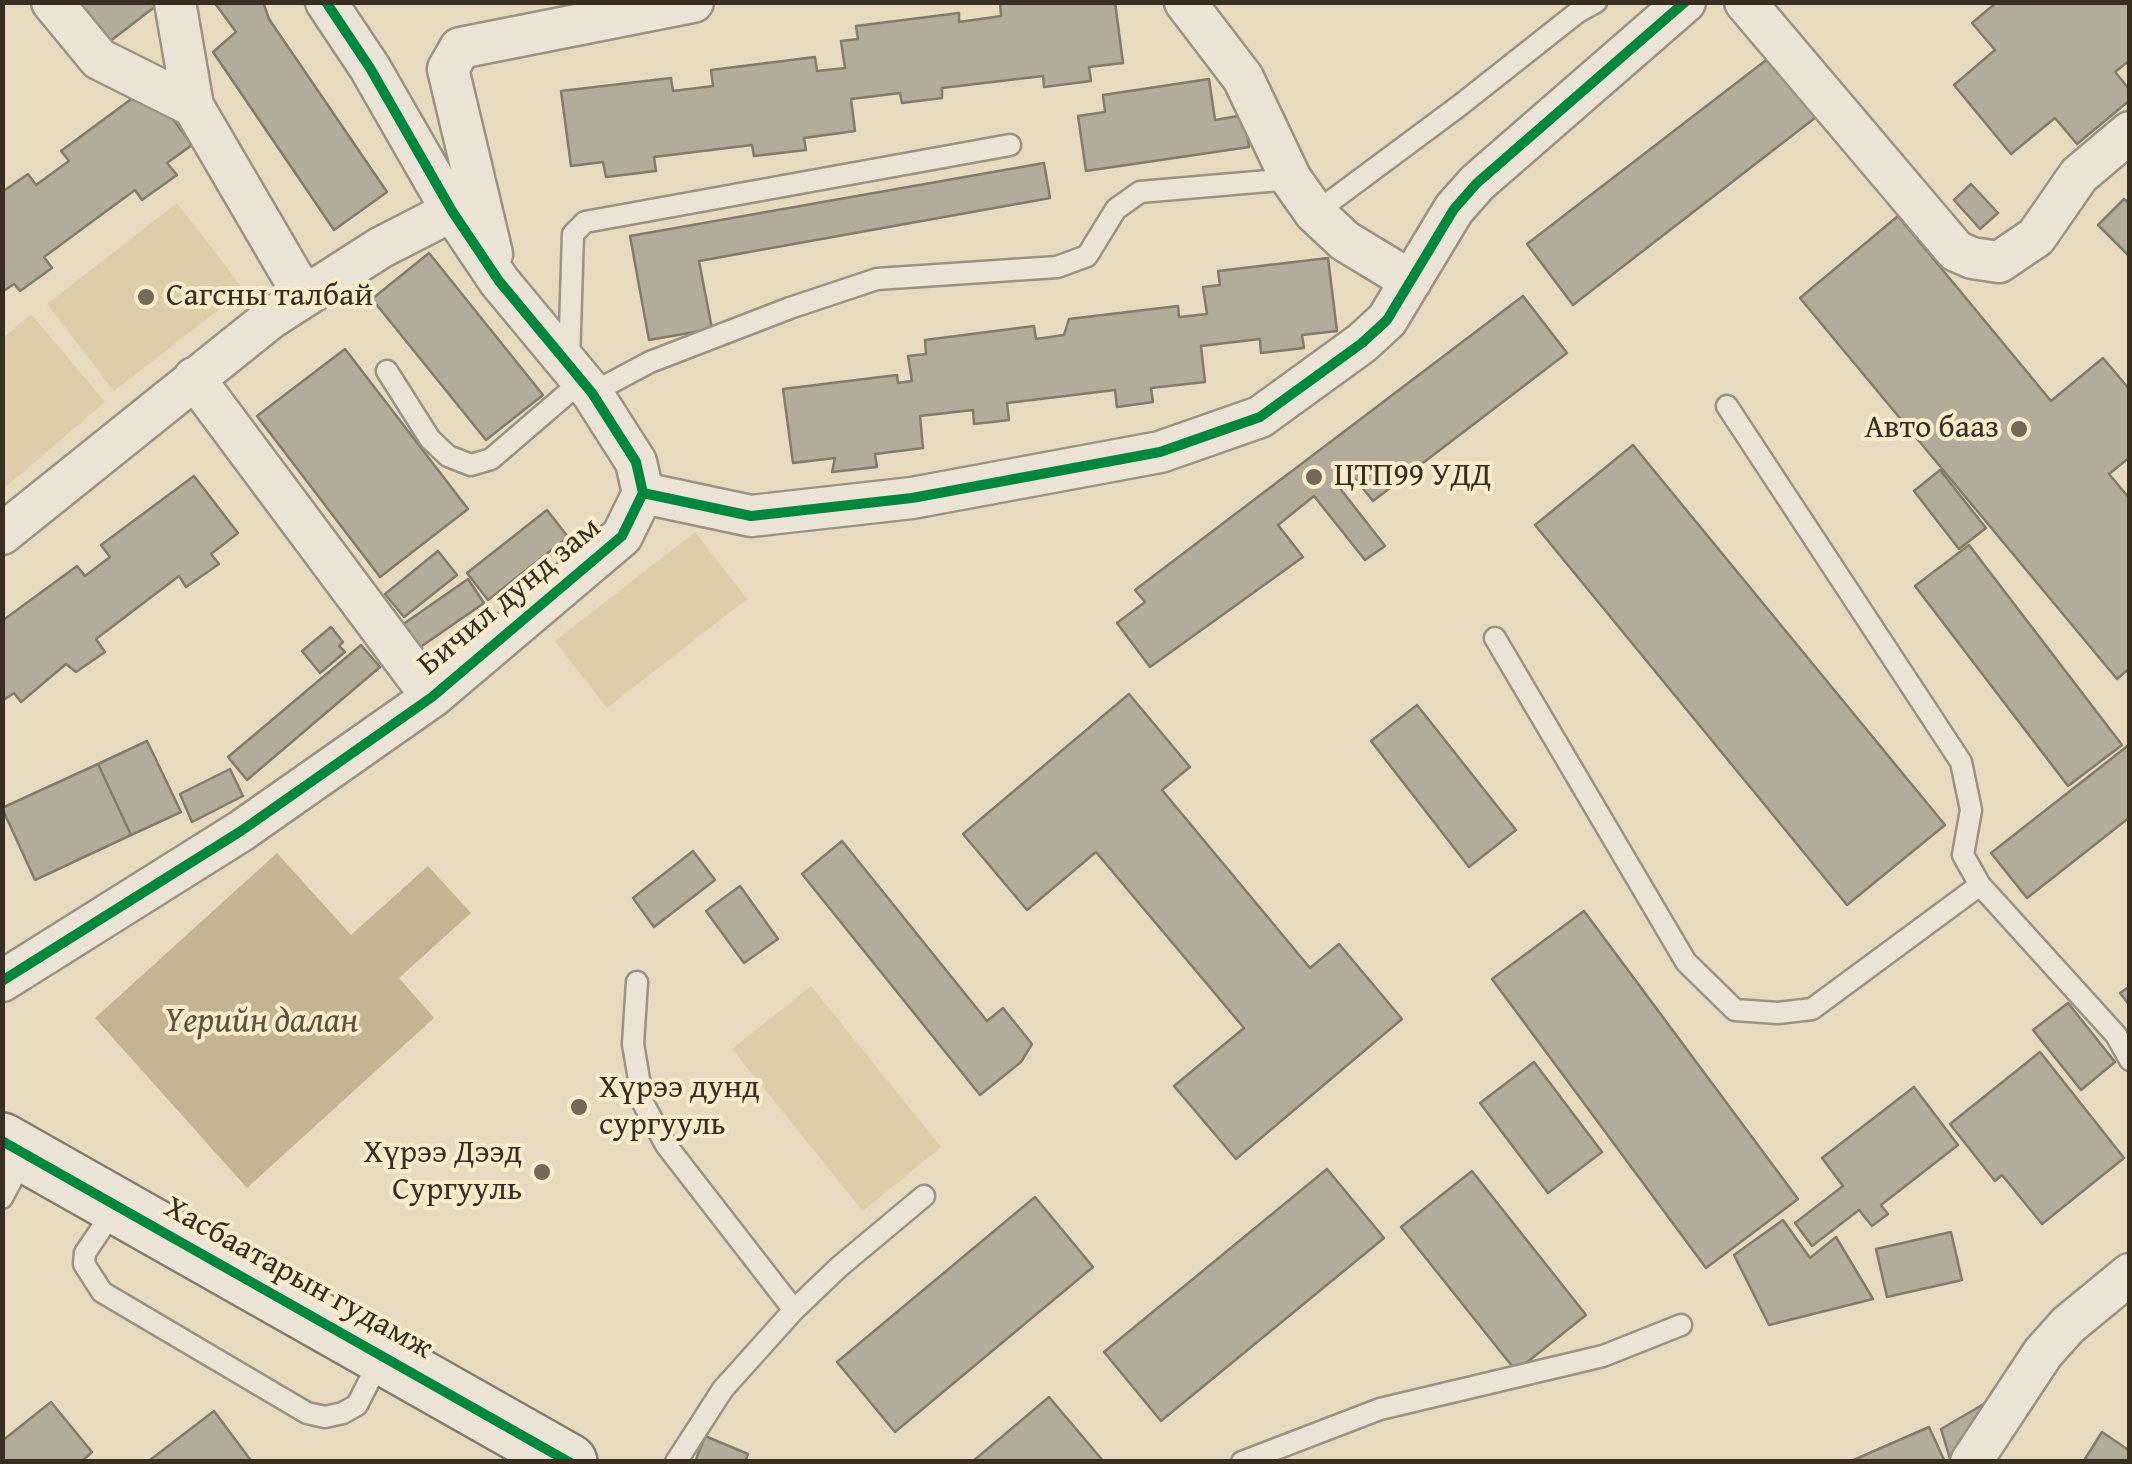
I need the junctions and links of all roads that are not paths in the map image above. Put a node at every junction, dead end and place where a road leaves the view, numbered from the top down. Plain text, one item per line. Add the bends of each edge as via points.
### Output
1 (52, 2) edge
2 (175, 2) edge
3 (326, 2) edge
4 (693, 2) edge
5 (1185, 2) edge
6 (1596, 2) edge
7 (1685, 2) edge
8 (1745, 2) edge
9 (193, 106) junction
10 (2130, 132) edge
11 (1010, 145) dead end
12 (1291, 179) junction
13 (452, 211) junction
14 (1315, 213) junction
15 (499, 281) junction
16 (1411, 281) junction
17 (304, 296) junction
18 (387, 371) dead end
19 (194, 378) junction
20 (581, 379) junction
21 (1727, 406) dead end
22 (643, 493) junction
23 (2, 534) edge
24 (1495, 638) dead end
25 (432, 696) junction
26 (1980, 885) junction
27 (2, 981) edge
28 (637, 982) dead end
29 (2130, 1060) edge
30 (10, 1164) edge
31 (924, 1196) dead end
32 (117, 1206) junction
33 (2130, 1274) edge
34 (794, 1310) junction
35 (1681, 1325) dead end
36 (382, 1356) junction
37 (569, 1462) edge
38 (676, 1462) edge
39 (1242, 1462) edge
40 (1971, 1462) edge

1 - 9 street via 98,59
2 - 9 street
3 - 13 street
4 - 15 street via 460,48 448,69
5 - 12 street via 1243,78
6 - 14 lane
7 - 16 street via 1477,183
8 - 10 street via 1956,251 1972,258 1999,262 2036,237 2079,175
9 - 17 street
11 - 20 lane via 584,222 573,234
12 - 14 street
12 - 20 lane via 1140,192 1116,209 1087,256 1058,267 877,279 650,362
13 - 15 street
13 - 17 street
14 - 16 street via 1345,241
15 - 20 street
16 - 22 street via 1387,320 1362,343 1260,417 1160,452 912,498 751,516
17 - 19 street
18 - 20 lane via 430,440 472,465 491,459
19 - 23 street
19 - 25 street, Бичил дунд зам
20 - 22 street via 636,462
21 - 26 lane via 1961,762 1971,810 1963,854
22 - 25 street, Бичил дунд зам via 622,536
24 - 26 lane via 1686,962 1735,1010 1812,1008
25 - 27 street, Бичил дунд зам via 241,831
26 - 29 lane via 2116,1035
28 - 34 lane via 633,1044 643,1104 666,1145
30 - 32 street, Хасбаатарын гудамж
31 - 34 lane
32 - 36 street, Хасбаатарын гудамж
32 - 36 lane via 84,1264 102,1292 307,1413 325,1417 358,1405
33 - 40 street via 2043,1354
34 - 38 lane via 722,1390
35 - 39 lane via 1603,1356 1380,1409
36 - 37 street, Хасбаатарын гудамж

